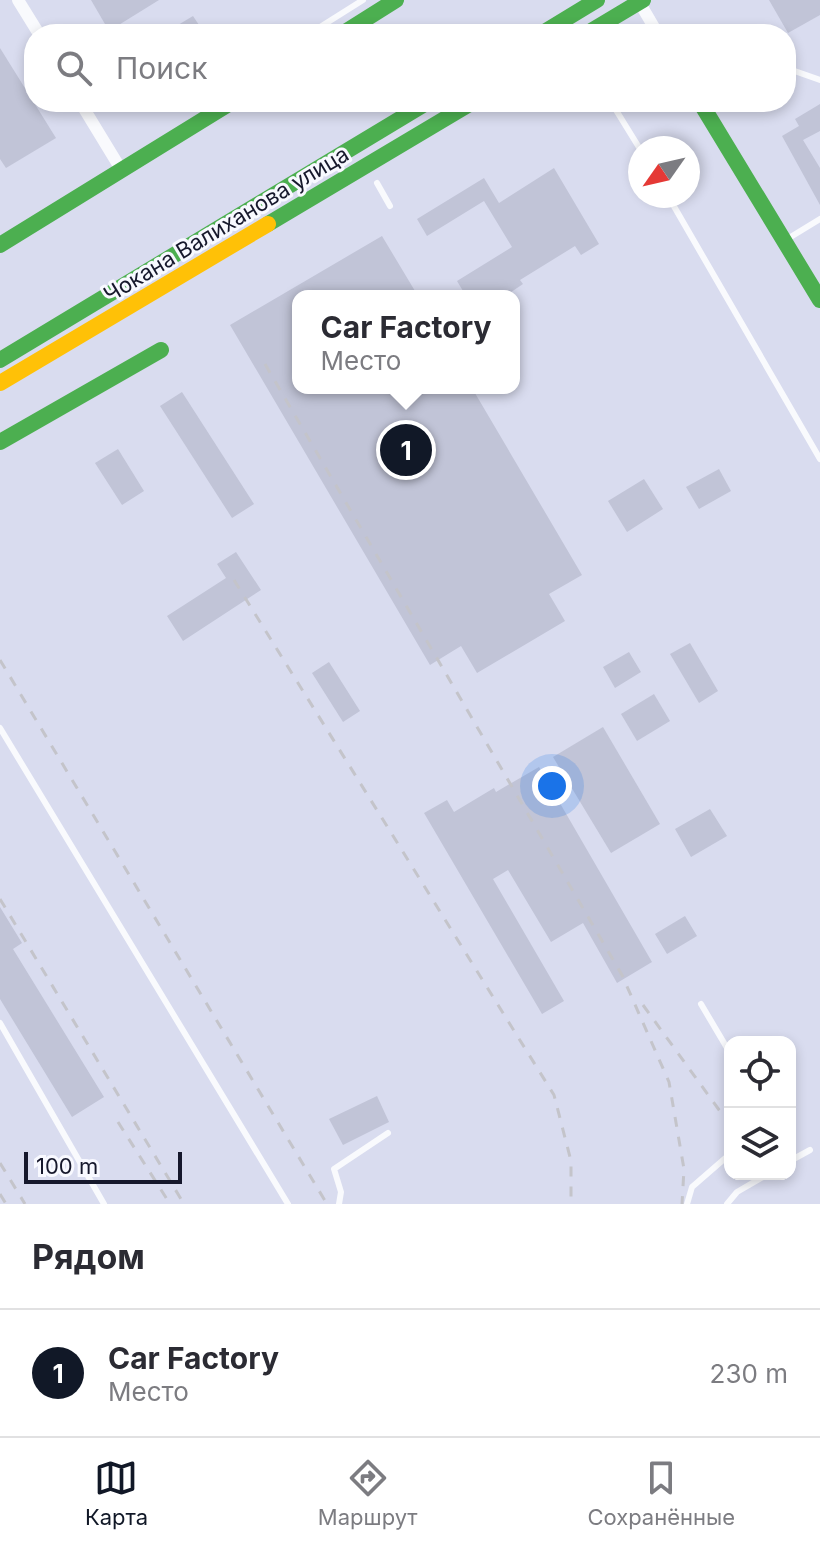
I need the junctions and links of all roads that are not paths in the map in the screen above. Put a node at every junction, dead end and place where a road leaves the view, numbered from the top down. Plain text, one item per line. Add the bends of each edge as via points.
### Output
1 (18, 0) edge
2 (363, 0) edge
3 (396, 0) edge
4 (597, 0) edge
5 (640, 1) edge
6 (33, 24) edge
7 (325, 24) edge
8 (358, 24) edge
9 (557, 24) edge
10 (602, 24) edge
11 (650, 24) edge
12 (796, 72) edge
13 (820, 80) edge
14 (86, 112) edge
15 (216, 112) edge
16 (412, 112) edge
17 (456, 112) edge
18 (617, 112) edge
19 (706, 112) edge
20 (632, 136) edge
21 (356, 146) junction
22 (367, 166) junction
23 (122, 171) junction
24 (377, 183) dead end
25 (390, 206) dead end
26 (675, 208) edge
27 (820, 219) edge
28 (1, 241) edge
29 (784, 241) junction
30 (820, 300) edge
31 (161, 350) dead end
32 (0, 360) edge
33 (0, 383) edge
34 (0, 442) edge
35 (820, 459) edge
36 (0, 728) edge
37 (701, 1004) dead end
38 (0, 1023) edge
39 (724, 1043) edge
40 (388, 1133) dead end
41 (810, 1150) dead end
42 (796, 1158) edge
43 (724, 1159) edge
44 (758, 1180) edge
45 (104, 1204) edge
46 (288, 1204) edge
47 (339, 1204) edge
48 (687, 1204) edge
49 (727, 1204) edge

1 - 6 street
2 - 7 lane
3 - 8 main road
4 - 9 main road
5 - 10 main road
5 - 11 street
12 - 13 lane
14 - 23 street
15 - 23 main road
16 - 21 main road, Чокана Валиханова улица
17 - 22 main road, Чокана Валиханова улица
18 - 20 lane
19 - 29 main road
21 - 22 main road
21 - 32 main road, Чокана Валиханова улица
22 - 33 main road, Чокана Валиханова улица
23 - 28 main road
24 - 25 lane
26 - 35 lane
27 - 29 lane
29 - 30 main road
31 - 34 main road
36 - 46 lane
37 - 39 lane
38 - 45 lane
40 - 47 lane via 334,1169
41 - 42 lane
43 - 48 lane via 692,1187
44 - 49 lane

